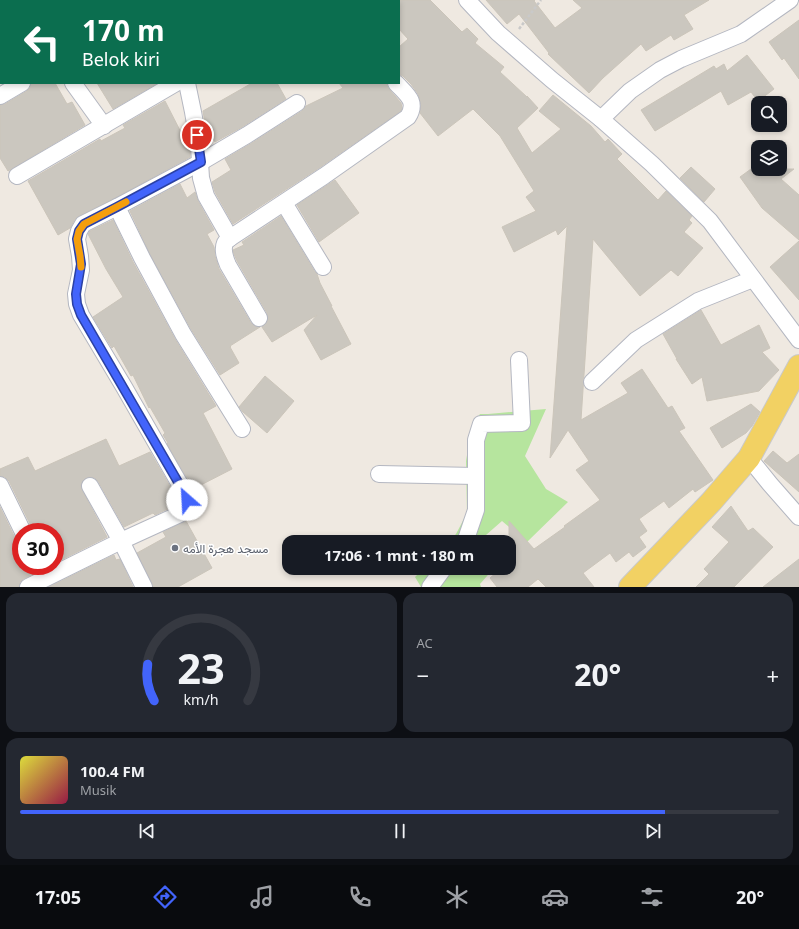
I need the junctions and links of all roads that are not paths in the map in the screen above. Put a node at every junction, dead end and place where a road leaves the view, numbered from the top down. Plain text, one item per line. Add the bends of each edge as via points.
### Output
1 (467, 0) edge
2 (790, 0) edge
3 (20, 84) edge
4 (74, 84) edge
5 (174, 84) edge
6 (187, 84) edge
7 (397, 84) edge
8 (0, 96) edge
9 (298, 103) dead end
10 (601, 119) junction
11 (104, 126) junction
12 (201, 162) junction
13 (17, 176) dead end
14 (284, 203) junction
15 (117, 207) junction
16 (230, 238) junction
17 (323, 267) dead end
18 (753, 279) junction
19 (259, 318) dead end
20 (799, 340) edge
21 (519, 360) dead end
22 (799, 366) edge
23 (592, 382) dead end
24 (242, 429) dead end
25 (749, 458) junction
26 (379, 474) dead end
27 (475, 476) junction
28 (0, 484) edge
29 (90, 486) dead end
30 (799, 517) edge
31 (19, 523) edge
32 (467, 535) edge
33 (121, 541) junction
34 (64, 564) edge
35 (40, 575) edge
36 (439, 575) edge
37 (28, 587) edge
38 (144, 587) edge
39 (430, 587) edge
40 (630, 587) edge

1 - 10 street via 508,42
2 - 10 street via 741,34 660,70 630,91
3 - 8 street
4 - 11 street
5 - 11 street
6 - 12 street
7 - 14 street via 412,103 408,117
9 - 12 street
10 - 18 street via 710,221
11 - 13 street
12 - 15 street
12 - 16 street via 201,178 206,196
14 - 16 street
14 - 17 street
15 - 24 street via 183,334
15 - 33 street via 84,224 79,231 77,239 81,264 77,304 187,500 180,514
16 - 19 street via 225,243 225,258
18 - 20 street
18 - 23 street via 698,301 642,336
21 - 27 street via 522,423 481,424 476,440
22 - 25 main road
25 - 30 street
25 - 40 main road
26 - 27 street
27 - 32 street via 476,510
28 - 31 street
29 - 33 street
33 - 34 street
33 - 38 street
35 - 37 street
36 - 39 street

